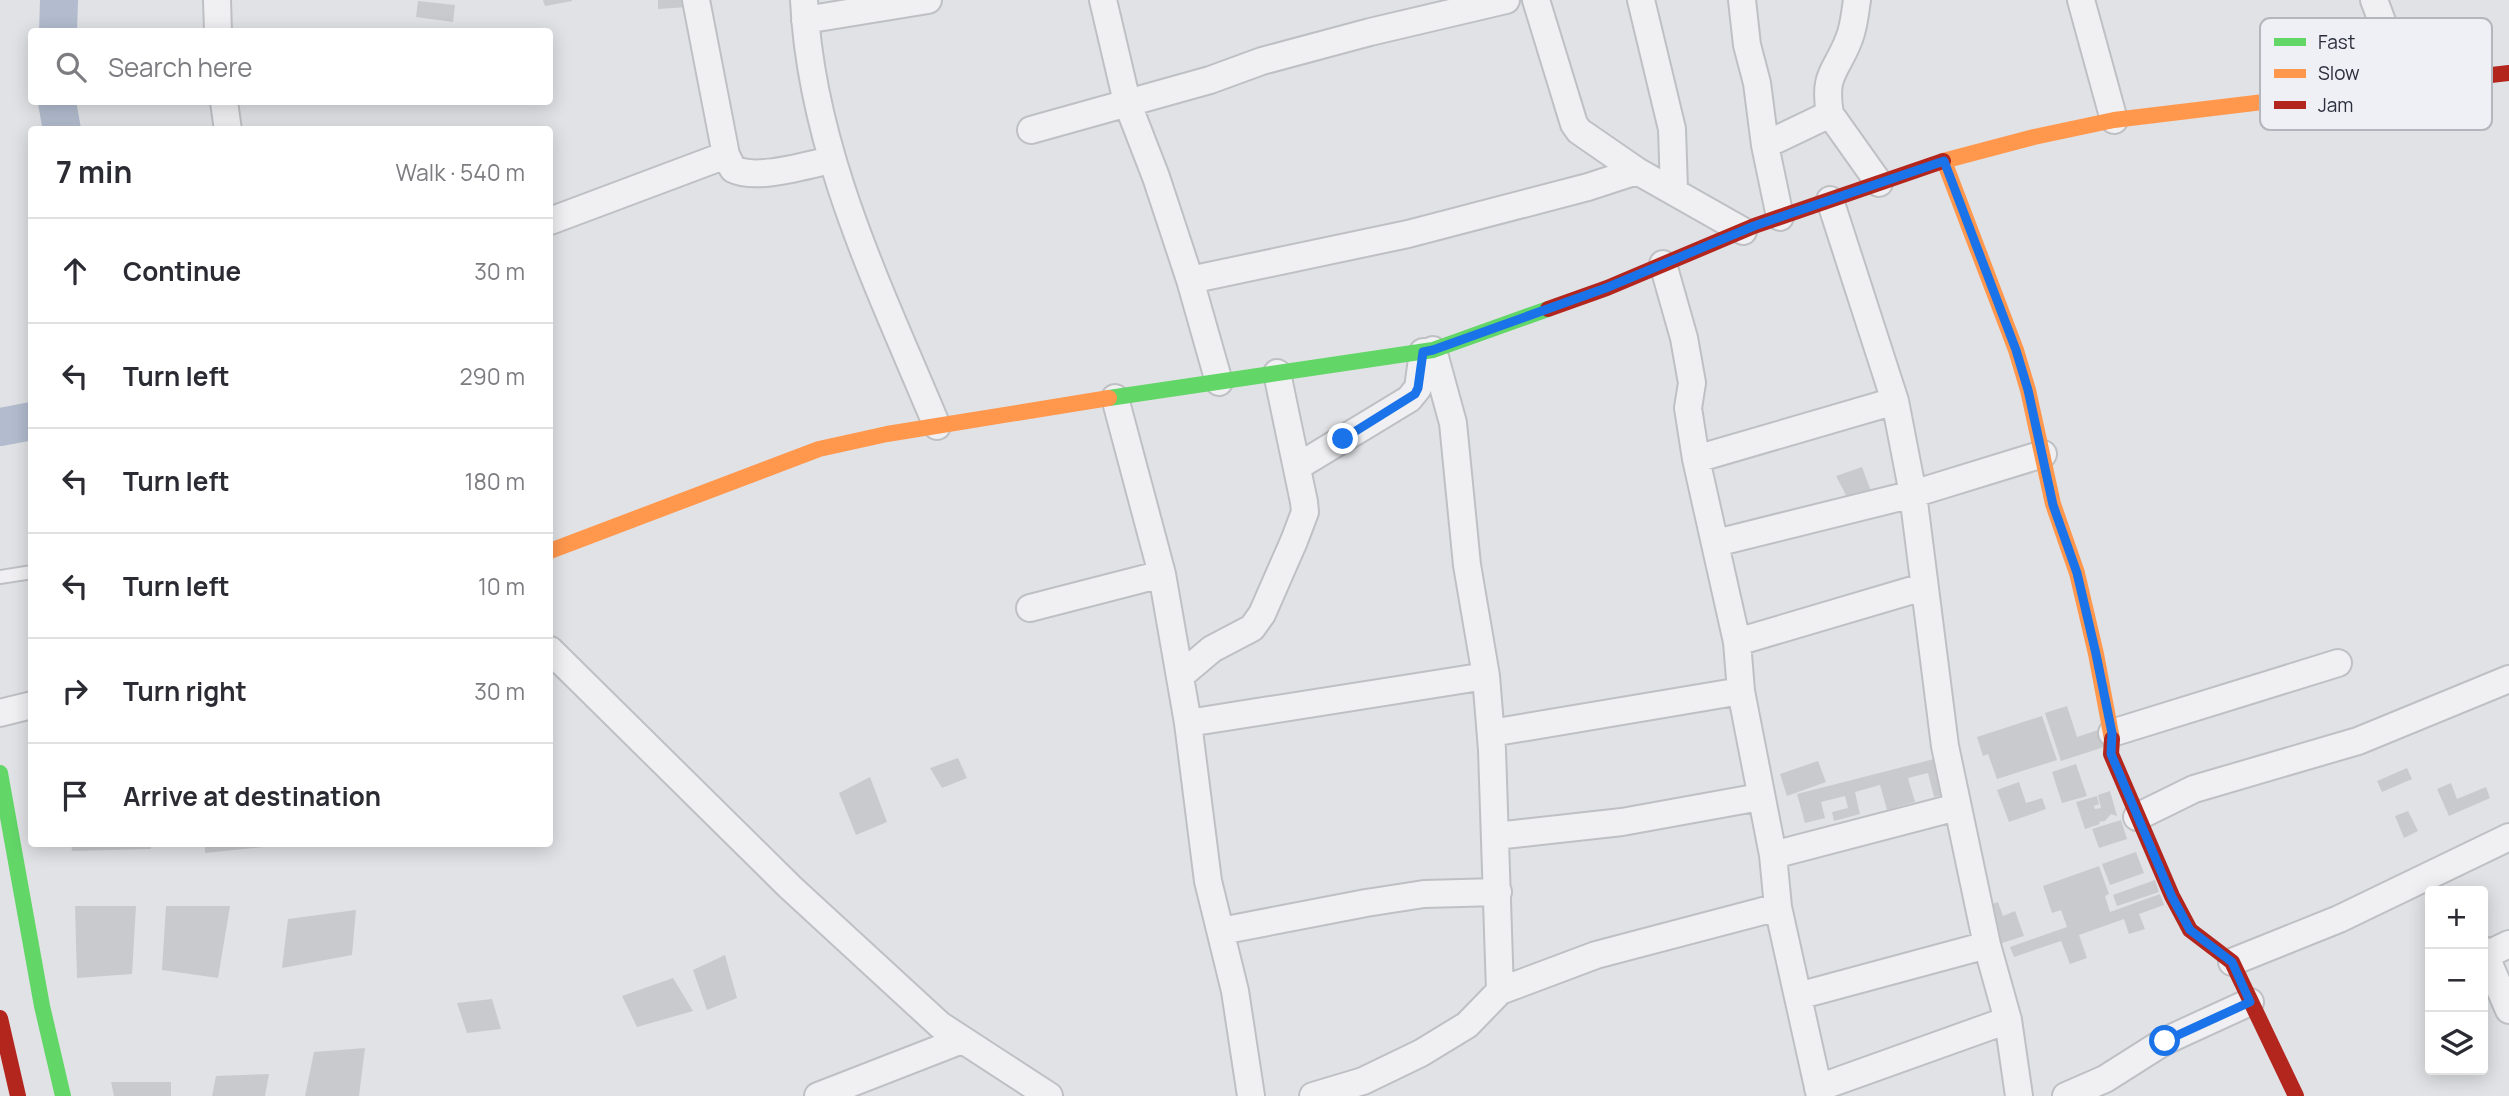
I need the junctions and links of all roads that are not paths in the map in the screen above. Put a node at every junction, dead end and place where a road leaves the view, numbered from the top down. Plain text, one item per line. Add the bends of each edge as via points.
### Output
1 (218, 0) edge
2 (696, 0) edge
3 (928, 0) edge
4 (1103, 0) edge
5 (1506, 0) edge
6 (1536, 0) edge
7 (1641, 0) edge
8 (1742, 0) edge
9 (1857, 0) edge
10 (2081, 0) edge
11 (805, 10) edge
12 (218, 28) edge
13 (1127, 102) junction
14 (2260, 103) edge
15 (224, 105) edge
16 (1830, 114) junction
17 (2114, 120) junction
18 (227, 126) edge
19 (1031, 130) dead end
20 (1765, 145) junction
21 (726, 155) junction
22 (832, 160) junction
23 (1944, 161) junction
24 (1637, 171) junction
25 (1879, 183) junction
26 (1674, 190) junction
27 (1830, 200) junction
28 (1780, 217) junction
29 (553, 220) edge
30 (1743, 230) junction
31 (1663, 264) junction
32 (1190, 280) junction
33 (1428, 351) junction
34 (1276, 373) junction
35 (1219, 382) junction
36 (1418, 388) junction
37 (1115, 398) junction
38 (1895, 401) junction
39 (1448, 406) junction
40 (937, 426) junction
41 (2043, 454) junction
42 (1696, 459) junction
43 (1297, 467) junction
44 (1913, 494) junction
45 (1716, 543) junction
46 (553, 550) edge
47 (28, 573) edge
48 (1162, 574) junction
49 (0, 577) edge
50 (1923, 587) junction
51 (1030, 608) dead end
52 (1737, 642) junction
53 (553, 653) edge
54 (2338, 663) dead end
55 (1180, 676) junction
56 (1486, 676) junction
57 (2509, 679) edge
58 (1741, 691) junction
59 (28, 706) edge
60 (0, 713) edge
61 (1188, 723) junction
62 (1491, 733) junction
63 (2112, 733) junction
64 (0, 773) edge
65 (1760, 797) junction
66 (1957, 807) junction
67 (2137, 817) junction
68 (1496, 836) junction
69 (2509, 837) edge
70 (1773, 855) junction
71 (2448, 881) edge
72 (1497, 892) junction
73 (1777, 907) junction
74 (1221, 931) junction
75 (1987, 945) junction
76 (2492, 950) edge
77 (2232, 962) junction
78 (1500, 991) junction
79 (1798, 996) junction
80 (2250, 1002) junction
81 (2509, 1009) edge
82 (0, 1018) edge
83 (2008, 1020) junction
84 (962, 1040) junction
85 (1364, 1089) edge
86 (1819, 1092) edge
87 (2288, 1092) edge
88 (18, 1096) edge
89 (64, 1096) edge
90 (818, 1096) edge
91 (1049, 1096) edge
92 (1251, 1096) edge
93 (1313, 1096) edge
94 (2019, 1096) edge
95 (2066, 1096) edge

1 - 12 street
2 - 21 street
3 - 11 street
4 - 13 street
5 - 13 street via 1262,61
6 - 24 street via 1574,124
7 - 26 street via 1672,129
8 - 20 street
9 - 16 street via 1850,38 1826,87
10 - 17 street
11 - 22 street
13 - 19 street
13 - 32 street
14 - 17 street
15 - 18 street
16 - 20 street
16 - 25 street
17 - 23 street
20 - 28 street
21 - 22 street via 733,169 743,174
21 - 29 street
22 - 40 street
23 - 25 street
23 - 41 street via 2016,350
24 - 26 street
24 - 32 street via 1408,234
25 - 27 street
26 - 30 street
27 - 28 street
27 - 38 street
28 - 30 street
30 - 31 street
31 - 33 street
31 - 42 street via 1692,383 1688,408
32 - 35 street
33 - 34 street
33 - 36 street
33 - 39 street
34 - 35 street
34 - 43 street
35 - 37 street
36 - 39 street
36 - 43 street via 1409,399
37 - 40 street
37 - 48 street
38 - 42 street
38 - 44 street
39 - 56 street
40 - 46 street via 819,450
41 - 44 street
41 - 63 street via 2053,505 2077,573
42 - 45 street
43 - 55 street via 1305,513 1262,614 1252,628 1212,649
44 - 45 street
44 - 50 street
45 - 52 street
47 - 49 lane
48 - 51 street
48 - 55 street
50 - 52 street
50 - 66 street
52 - 58 street
53 - 84 street via 790,887
54 - 63 street
55 - 61 street
56 - 61 street
56 - 62 street
57 - 67 street via 2358,740 2194,789
58 - 62 street
58 - 65 street
59 - 60 street
61 - 74 street via 1208,881
62 - 68 street
63 - 67 street via 2111,754
64 - 89 street via 40,993
65 - 68 street via 1622,822
65 - 70 street
66 - 70 street
66 - 75 street
67 - 77 street via 2190,930
68 - 72 street
69 - 71 street
70 - 73 street
71 - 77 street
72 - 74 street via 1412,896
72 - 78 street
73 - 78 street via 1596,955
73 - 79 street
74 - 92 street
75 - 79 street
75 - 83 street
76 - 81 street
77 - 80 street
78 - 85 street via 1467,1025
79 - 86 street
80 - 87 street
80 - 95 street via 2165,1041 2105,1079
82 - 88 street
83 - 86 street
83 - 94 street
84 - 90 street
84 - 91 street
85 - 93 street

